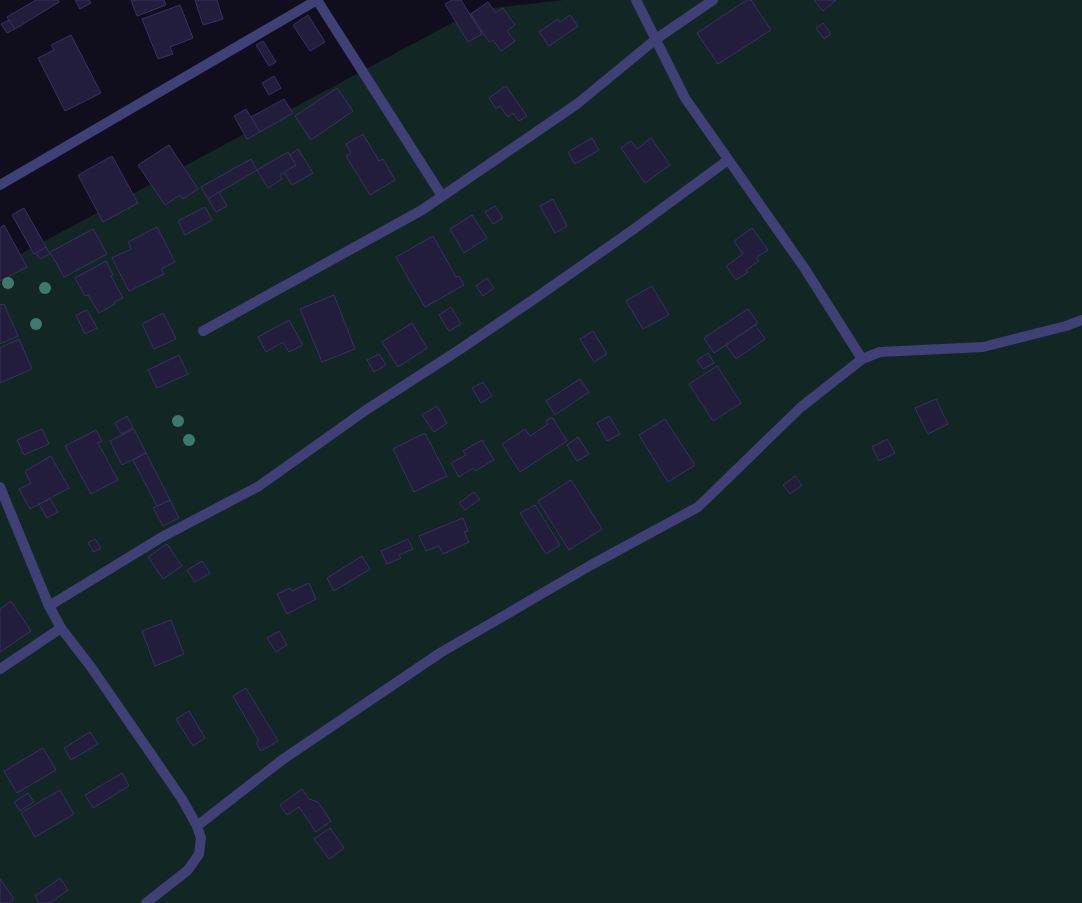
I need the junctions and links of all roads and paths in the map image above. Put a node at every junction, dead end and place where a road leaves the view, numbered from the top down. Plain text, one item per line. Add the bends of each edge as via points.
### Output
1 (317, 0) edge
2 (636, 0) edge
3 (713, 0) edge
4 (656, 39) junction
5 (728, 160) junction
6 (0, 185) edge
7 (442, 196) junction
8 (1082, 320) edge
9 (203, 331) dead end
10 (862, 359) junction
11 (0, 487) edge
12 (49, 606) junction
13 (61, 628) junction
14 (0, 669) edge
15 (197, 826) junction
16 (146, 903) edge

1 - 6 street
1 - 7 street
2 - 4 street
3 - 4 street
4 - 5 street via 685,98
4 - 7 street via 577,104
5 - 10 street via 805,269
5 - 12 street via 543,292 366,410 259,486 162,537
7 - 9 street via 422,210
8 - 10 street via 983,347 880,352
10 - 15 street via 800,408 698,507 591,565 440,653 282,760
11 - 12 street
12 - 13 street
13 - 14 street
13 - 15 street via 182,799
15 - 16 street via 201,838 199,854 188,870

